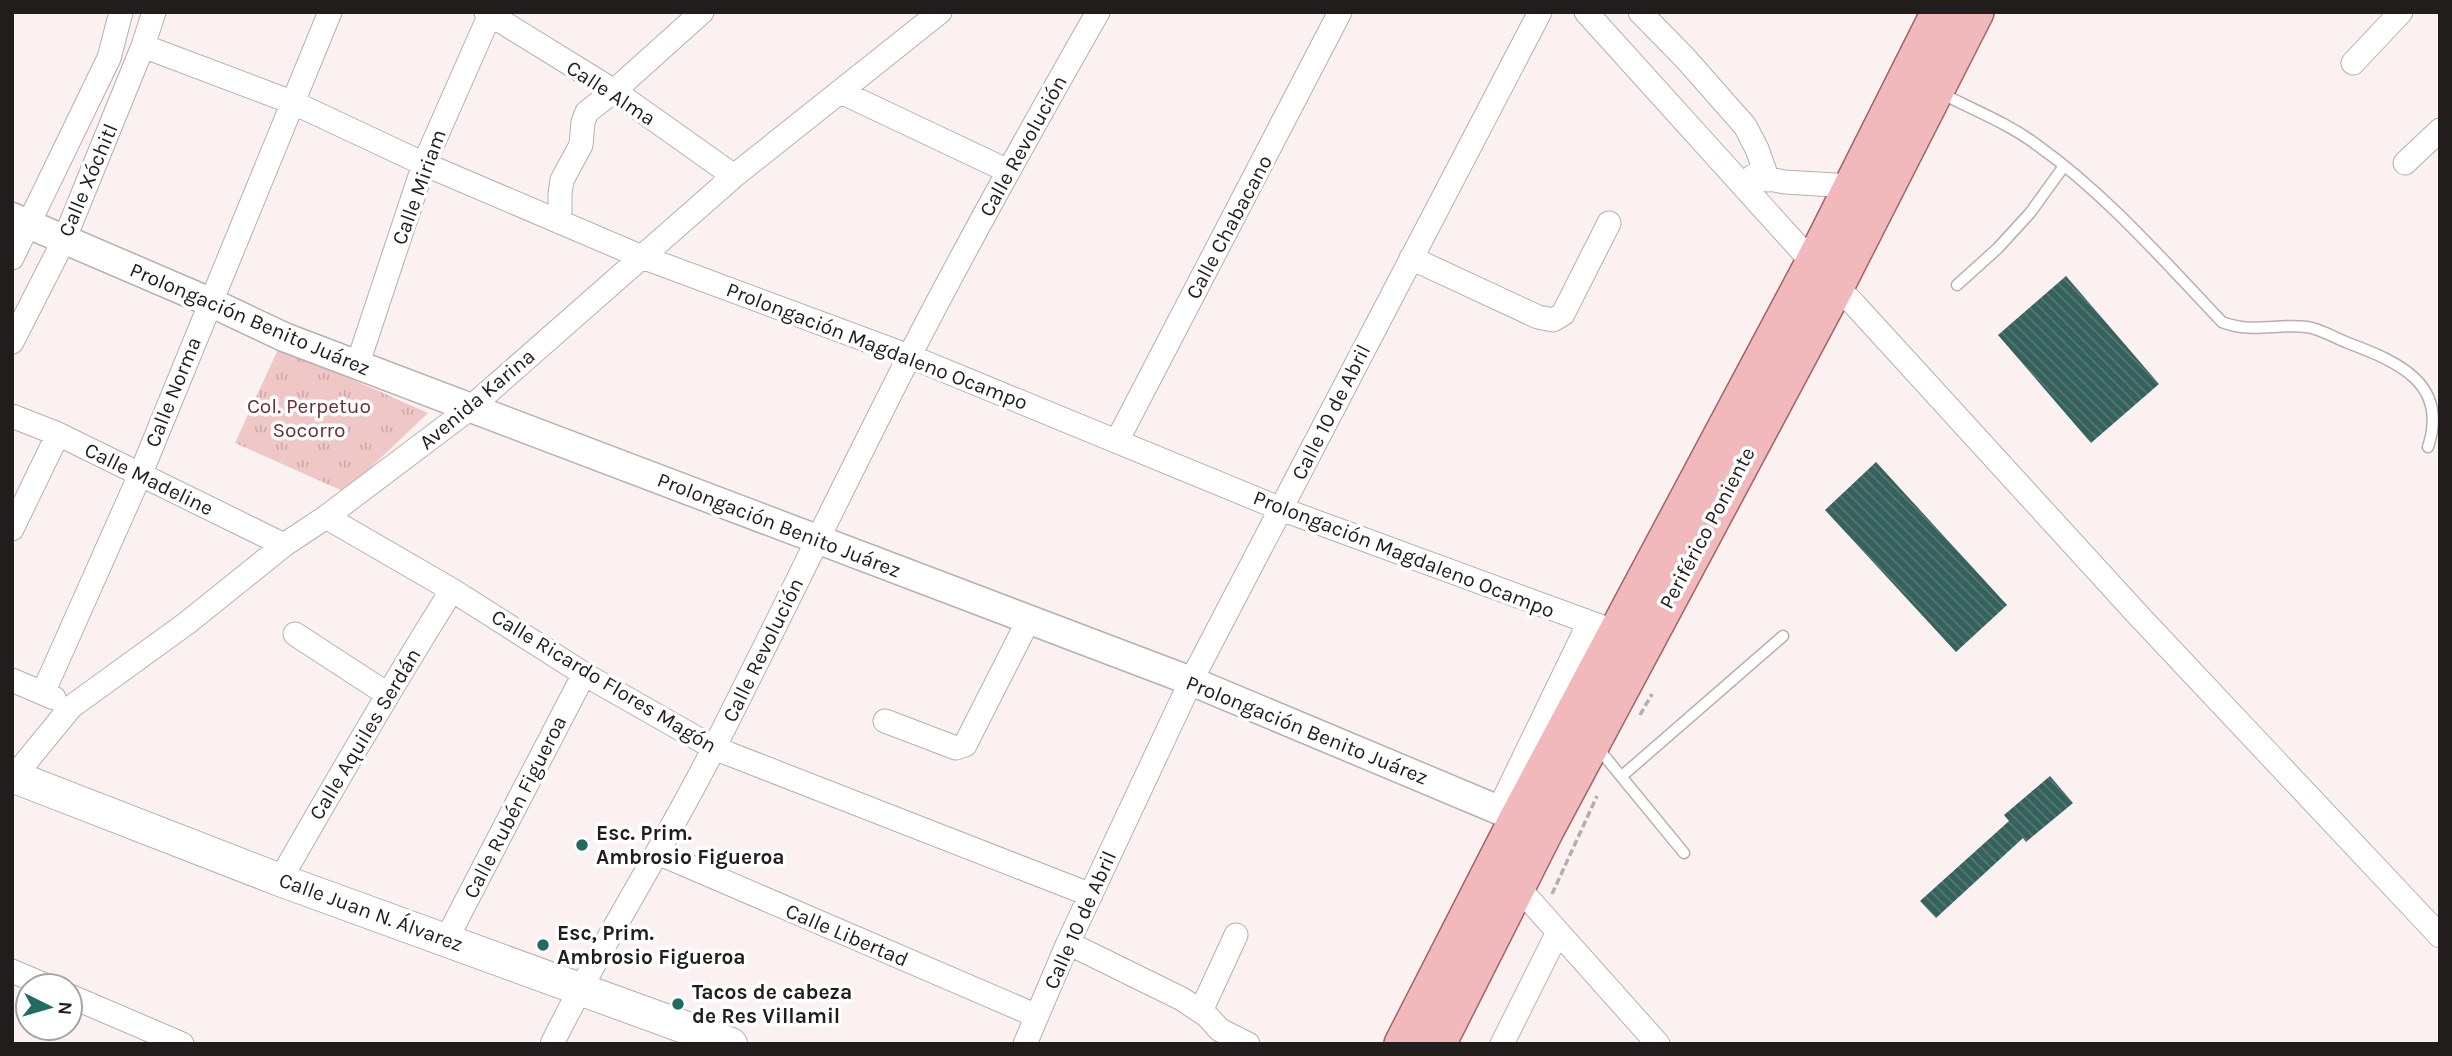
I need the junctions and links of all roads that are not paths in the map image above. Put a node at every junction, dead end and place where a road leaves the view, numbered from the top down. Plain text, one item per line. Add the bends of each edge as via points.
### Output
1 (121, 12) edge
2 (154, 12) edge
3 (330, 12) edge
4 (702, 12) edge
5 (940, 12) edge
6 (1098, 12) edge
7 (1340, 12) edge
8 (1540, 12) edge
9 (1587, 12) edge
10 (1640, 12) edge
11 (1939, 12) edge
12 (1976, 12) edge
13 (2401, 12) edge
14 (489, 13) edge
15 (143, 46) junction
16 (2353, 64) dead end
17 (614, 91) junction
18 (1936, 91) junction
19 (841, 92) junction
20 (293, 103) junction
21 (2440, 130) edge
22 (2405, 163) dead end
23 (424, 164) junction
24 (1724, 165) junction
25 (2064, 166) junction
26 (1008, 171) junction
27 (734, 176) junction
28 (1768, 180) junction
29 (1851, 187) junction
30 (21, 221) edge
31 (560, 222) junction
32 (1609, 223) dead end
33 (64, 240) junction
34 (642, 257) junction
35 (12, 258) edge
36 (1411, 258) junction
37 (1824, 275) junction
38 (1957, 285) dead end
39 (210, 302) junction
40 (12, 342) edge
41 (909, 356) junction
42 (357, 366) junction
43 (469, 409) junction
44 (12, 416) edge
45 (58, 434) junction
46 (1117, 441) junction
47 (2428, 447) dead end
48 (139, 475) junction
49 (1281, 509) junction
50 (326, 517) junction
51 (12, 529) edge
52 (818, 539) junction
53 (284, 544) junction
54 (452, 590) junction
55 (1028, 621) junction
56 (1603, 628) junction
57 (295, 634) dead end
58 (1783, 635) dead end
59 (584, 674) junction
60 (12, 680) edge
61 (1191, 681) junction
62 (43, 692) junction
63 (387, 694) junction
64 (71, 708) junction
65 (885, 721) dead end
66 (1579, 734) junction
67 (714, 748) junction
68 (1622, 776) junction
69 (13, 777) edge
70 (1521, 818) junction
71 (658, 853) junction
72 (1684, 853) dead end
73 (1505, 877) junction
74 (280, 880) junction
75 (1091, 895) junction
76 (1558, 932) junction
77 (1236, 935) dead end
78 (2440, 936) edge
79 (446, 940) junction
80 (1068, 943) junction
81 (579, 987) junction
82 (84, 1002) edge
83 (1201, 1011) junction
84 (1037, 1016) junction
85 (182, 1044) edge
86 (552, 1044) edge
87 (731, 1044) edge
88 (1025, 1044) edge
89 (1248, 1044) edge
90 (1402, 1044) edge
91 (1438, 1044) edge
92 (1502, 1044) edge
93 (1658, 1044) edge

1 - 30 street, Calle Xóchitl via 109,58
2 - 15 street, Calle Xóchitl
3 - 20 street, Calle Norma
4 - 17 street
5 - 19 street, Avenida Karina
6 - 26 street, Calle Revolución
7 - 46 street, Calle Chabacano
8 - 36 street, Calle 10 de Abril
9 - 24 street
10 - 28 street via 1745,125
11 - 29 main road, Periférico Poniente
12 - 18 main road, Periférico Poniente
13 - 16 street
14 - 17 street, Calle Alma
14 - 23 street, Calle Miriam
15 - 20 street, Prolongación Magdaleno Ocampo
15 - 33 street, Calle Xóchitl
17 - 27 street, Calle Alma
17 - 31 street via 587,112 581,145 562,180
18 - 25 lane via 2021,134
18 - 37 main road, Periférico Poniente
19 - 26 street
19 - 27 street, Avenida Karina
20 - 23 street, Prolongación Magdaleno Ocampo
20 - 39 street, Calle Norma
21 - 22 street
23 - 31 street, Prolongación Magdaleno Ocampo
23 - 42 street, Calle Miriam
24 - 28 street
24 - 37 street
25 - 38 lane via 2030,213
25 - 47 lane via 2122,216 2222,322 2238,328 2308,327 2410,372 2426,391 2434,415
26 - 41 street, Calle Revolución
27 - 34 street, Avenida Karina
28 - 29 street
29 - 37 main road, Periférico Poniente
30 - 33 street, Prolongación Benito Juárez
30 - 35 street, Calle Xóchitl
31 - 34 street, Prolongación Magdaleno Ocampo
32 - 36 street via 1563,314 1553,320
33 - 39 street, Prolongación Benito Juárez
33 - 40 street, Calle Xóchitl
34 - 41 street, Prolongación Magdaleno Ocampo
34 - 43 street, Avenida Karina
36 - 49 street, Calle 10 de Abril
37 - 56 main road, Periférico Poniente
37 - 66 main road, Periférico Poniente
37 - 78 street
39 - 42 street, Prolongación Benito Juárez
39 - 48 street, Calle Norma
41 - 46 street, Prolongación Magdaleno Ocampo
41 - 52 street, Calle Revolución
42 - 43 street, Prolongación Benito Juárez
43 - 50 street, Avenida Karina
43 - 52 street, Prolongación Benito Juárez
44 - 45 street, Calle Madeline
45 - 48 street, Calle Madeline
45 - 51 street
46 - 49 street, Prolongación Magdaleno Ocampo
48 - 53 street, Calle Madeline
48 - 62 street, Calle Norma
49 - 56 street, Prolongación Magdaleno Ocampo
49 - 61 street, Calle 10 de Abril
50 - 53 street, Avenida Karina
50 - 54 street, Calle Ricardo Flores Magón
52 - 55 street, Prolongación Benito Juárez
52 - 67 street, Calle Revolución
53 - 64 street, Avenida Karina
54 - 59 street, Calle Ricardo Flores Magón
54 - 63 street, Calle Aquiles Serdán
55 - 61 street, Prolongación Benito Juárez
55 - 65 street via 965,746 956,748
56 - 66 main road, Periférico Poniente
56 - 70 street
57 - 63 street
58 - 68 lane
59 - 67 street, Calle Ricardo Flores Magón
59 - 79 street, Calle Rubén Figueroa
60 - 62 street
61 - 70 street, Prolongación Benito Juárez
61 - 75 street, Calle 10 de Abril
62 - 64 street
63 - 74 street, Calle Aquiles Serdán
64 - 69 street, Avenida Karina
66 - 68 lane
66 - 70 main road, Periférico Poniente
67 - 71 street, Calle Revolución
67 - 75 street, Calle Ricardo Flores Magón
68 - 72 lane
69 - 74 main road, Calle Juan N. Álvarez
70 - 73 main road, Periférico Poniente
71 - 81 street, Calle Revolución
71 - 84 street, Calle Libertad
73 - 76 street
73 - 90 main road, Periférico Poniente
73 - 91 main road, Periférico Poniente
74 - 79 main road, Calle Juan N. Álvarez
75 - 80 street, Calle 10 de Abril
76 - 92 street
76 - 93 street
77 - 83 street
79 - 81 main road, Calle Juan N. Álvarez
80 - 83 street
80 - 84 street, Calle 10 de Abril
81 - 86 street, Calle Revolución
81 - 87 main road, Calle Juan N. Álvarez
82 - 85 street
83 - 89 street via 1220,1030
84 - 88 street, Calle 10 de Abril

